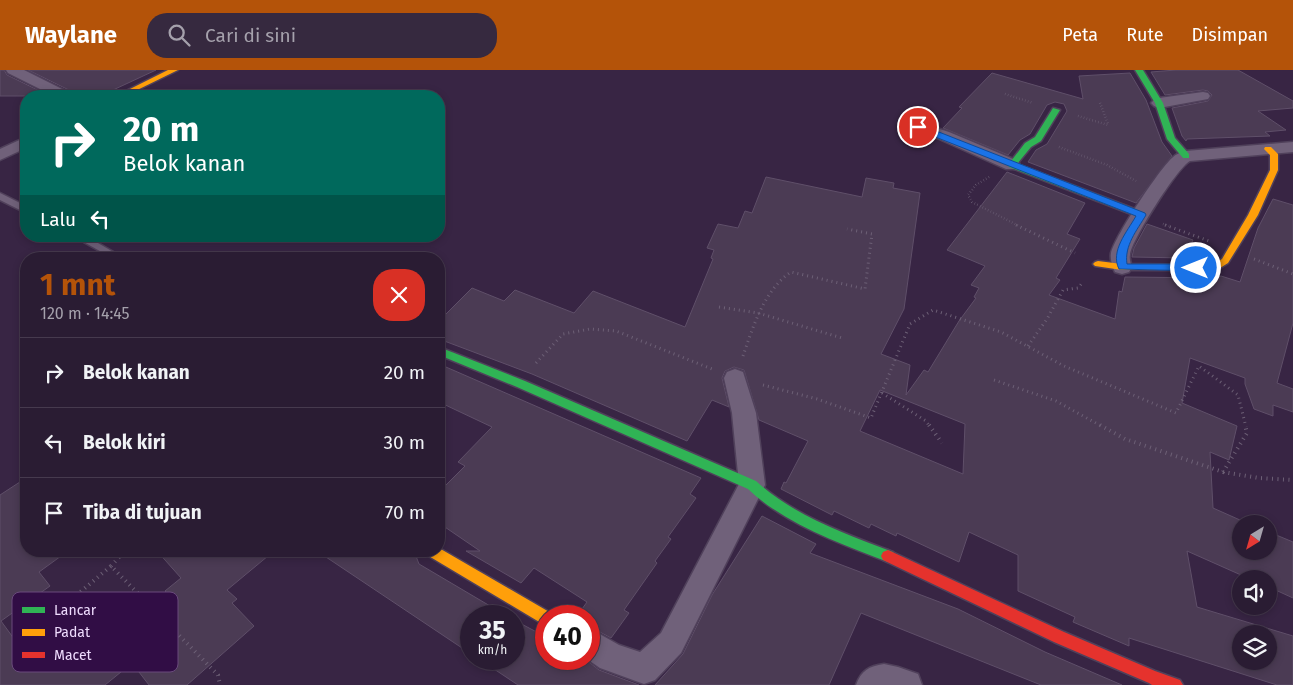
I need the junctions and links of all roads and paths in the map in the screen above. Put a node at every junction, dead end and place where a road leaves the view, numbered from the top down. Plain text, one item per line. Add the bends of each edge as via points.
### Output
1 (13, 70) edge
2 (174, 70) edge
3 (1139, 70) edge
4 (53, 90) edge
5 (132, 90) edge
6 (1005, 94) dead end
7 (1203, 96) dead end
8 (1100, 103) dead end
9 (1159, 103) junction
10 (1056, 110) junction
11 (918, 127) dead end
12 (1038, 139) junction
13 (20, 144) edge
14 (1293, 148) edge
15 (1268, 149) junction
16 (3, 150) edge
17 (1186, 156) junction
18 (1012, 165) junction
19 (1156, 192) junction
20 (0, 196) edge
21 (20, 207) edge
22 (1142, 215) junction
23 (847, 229) dead end
24 (90, 242) edge
25 (110, 252) dead end
26 (1250, 258) dead end
27 (1098, 264) junction
28 (1122, 267) junction
29 (1293, 274) edge
30 (719, 307) dead end
31 (758, 313) junction
32 (842, 338) dead end
33 (1028, 346) junction
34 (445, 353) edge
35 (735, 378) junction
36 (994, 380) dead end
37 (521, 384) junction
38 (882, 393) junction
39 (942, 443) dead end
40 (1223, 472) junction
41 (1293, 480) edge
42 (752, 485) junction
43 (119, 557) edge
44 (442, 557) edge
45 (111, 566) junction
46 (80, 592) edge
47 (137, 592) edge
48 (535, 612) edge
49 (178, 634) edge
50 (600, 650) edge
51 (220, 685) edge
52 (871, 685) edge
53 (907, 685) edge
54 (1175, 685) edge

1 - 4 street
2 - 5 street
3 - 9 street
6 - 10 path
7 - 9 street
8 - 10 path via 1108,125
9 - 17 street via 1171,139
10 - 12 street
11 - 18 street
12 - 18 street via 1028,145
12 - 19 path via 1107,165
13 - 16 street
14 - 15 street
15 - 17 street
15 - 28 street via 1274,154 1274,170 1253,215 1224,261 1214,268
17 - 19 street via 1179,160
18 - 22 street
18 - 27 path via 976,185 968,195 972,202
19 - 22 street
20 - 21 lane
22 - 28 street via 1126,240 1120,256
23 - 31 path via 872,234 865,290 791,272 784,275
24 - 25 lane
26 - 29 path
27 - 28 street
27 - 33 path via 1078,288 1063,290
30 - 31 path
31 - 32 path
31 - 35 path
33 - 38 path via 1001,332 933,310 910,324
33 - 40 path via 1064,366 1176,414 1199,366 1238,394 1247,433
34 - 37 street
35 - 37 path via 616,332 590,328 563,334 540,357
35 - 38 path via 871,418
35 - 42 street via 744,412
36 - 40 path via 1056,401 1125,439
37 - 42 street
38 - 39 path via 926,421
40 - 41 path
42 - 50 street via 671,643 644,669
42 - 54 street via 768,500 834,535 874,549 1059,637
43 - 45 path
44 - 48 street
45 - 46 path
45 - 47 path
49 - 51 path via 218,675
52 - 53 street via 892,679

